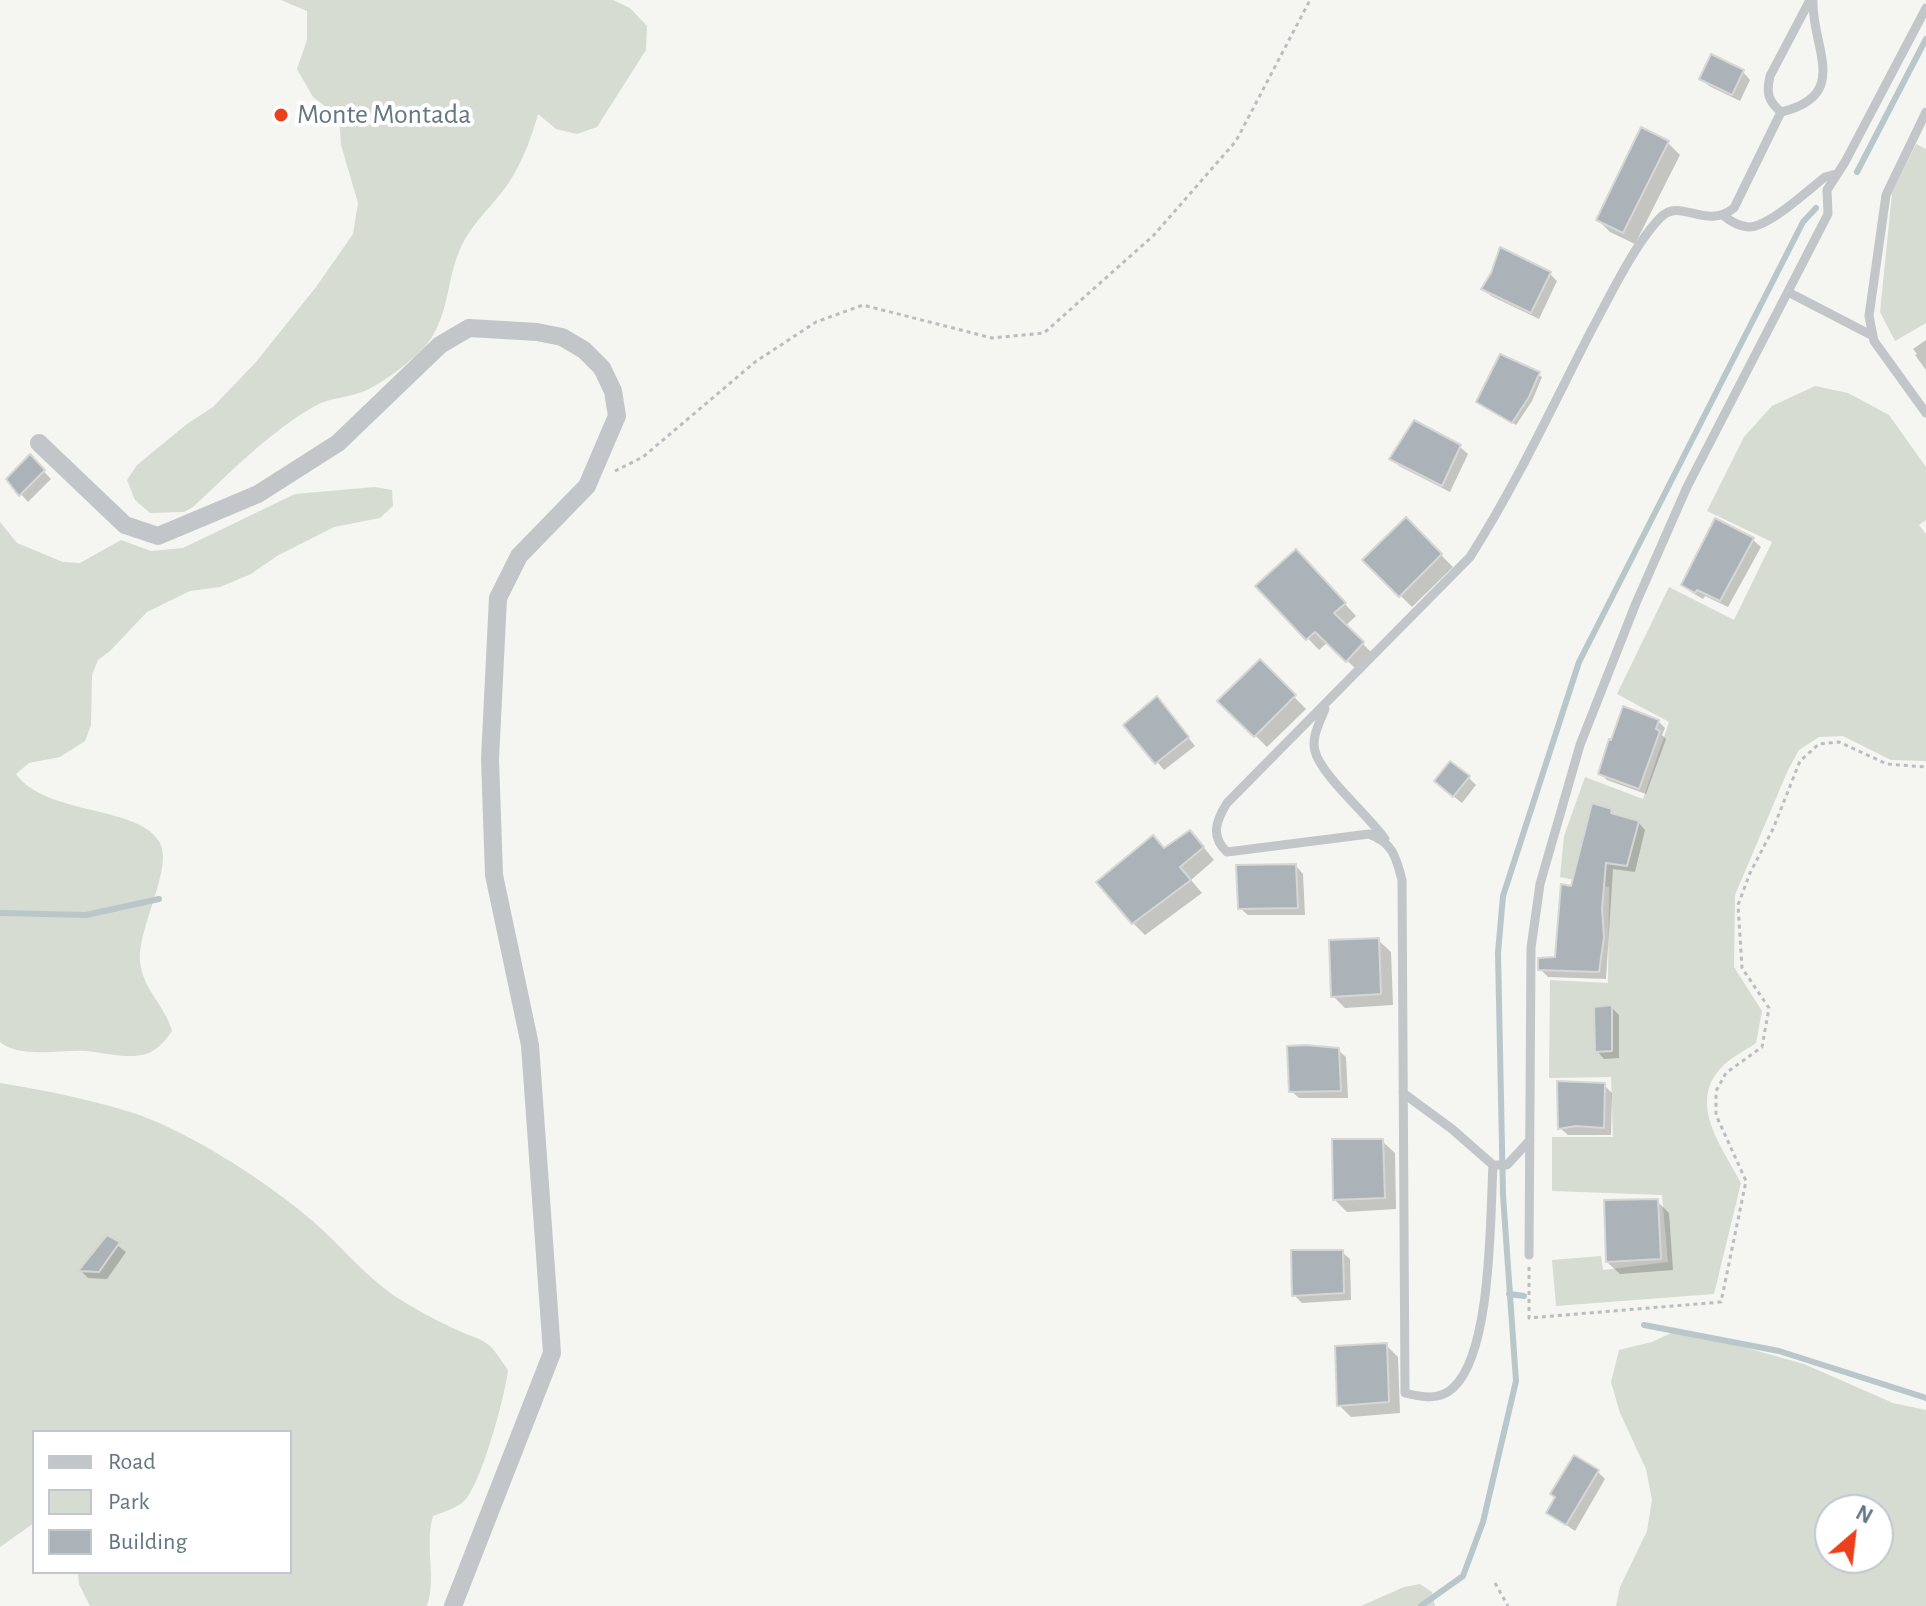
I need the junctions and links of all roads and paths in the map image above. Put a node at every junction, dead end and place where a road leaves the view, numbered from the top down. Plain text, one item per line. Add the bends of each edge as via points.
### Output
1 (1310, 0) edge
2 (1812, 0) edge
3 (1926, 8) edge
4 (1781, 112) junction
5 (1926, 112) edge
6 (1836, 174) junction
7 (1724, 216) junction
8 (1788, 292) junction
9 (1873, 336) junction
10 (1926, 413) edge
11 (39, 443) dead end
12 (615, 471) dead end
13 (1329, 701) junction
14 (1926, 767) edge
15 (1394, 851) junction
16 (1403, 1093) junction
17 (1530, 1140) junction
18 (1494, 1165) junction
19 (1529, 1255) joint
20 (1495, 1583) dead end
21 (453, 1606) edge
22 (1508, 1606) edge

1 - 12 path via 1236,141 1154,235 1044,333 992,338 863,305 816,322 755,362 643,457
2 - 4 lane via 1770,76 1770,103
2 - 4 lane via 1823,79 1808,102
3 - 6 lane
4 - 7 lane via 1734,208
5 - 9 lane via 1886,195 1870,303
6 - 7 lane via 1765,222 1749,227
6 - 8 lane via 1827,190 1828,214
7 - 13 lane via 1677,210 1663,214 1654,225 1619,278 1497,515 1470,557
8 - 9 lane
8 - 17 lane via 1687,487 1580,745 1534,912
9 - 10 lane
11 - 21 street via 125,525 158,536 258,494 338,443 440,345 469,328 562,337 602,368 613,391 617,416 587,486 519,556 498,598 490,759 494,875 530,1045 552,1353
13 - 15 lane via 1317,728 1315,753
13 - 15 lane via 1227,803 1215,831 1218,844 1227,852 1369,834
14 - 19 path via 1887,764 1839,742 1819,744 1800,761 1742,894 1742,968 1769,1008 1762,1047 1726,1073 1716,1091 1716,1115 1746,1181 1721,1302 1529,1318
15 - 16 lane via 1402,880
16 - 18 lane
16 - 18 lane via 1405,1393 1439,1396 1454,1388 1471,1360 1483,1316
17 - 18 lane via 1507,1165
17 - 19 lane
20 - 22 path

